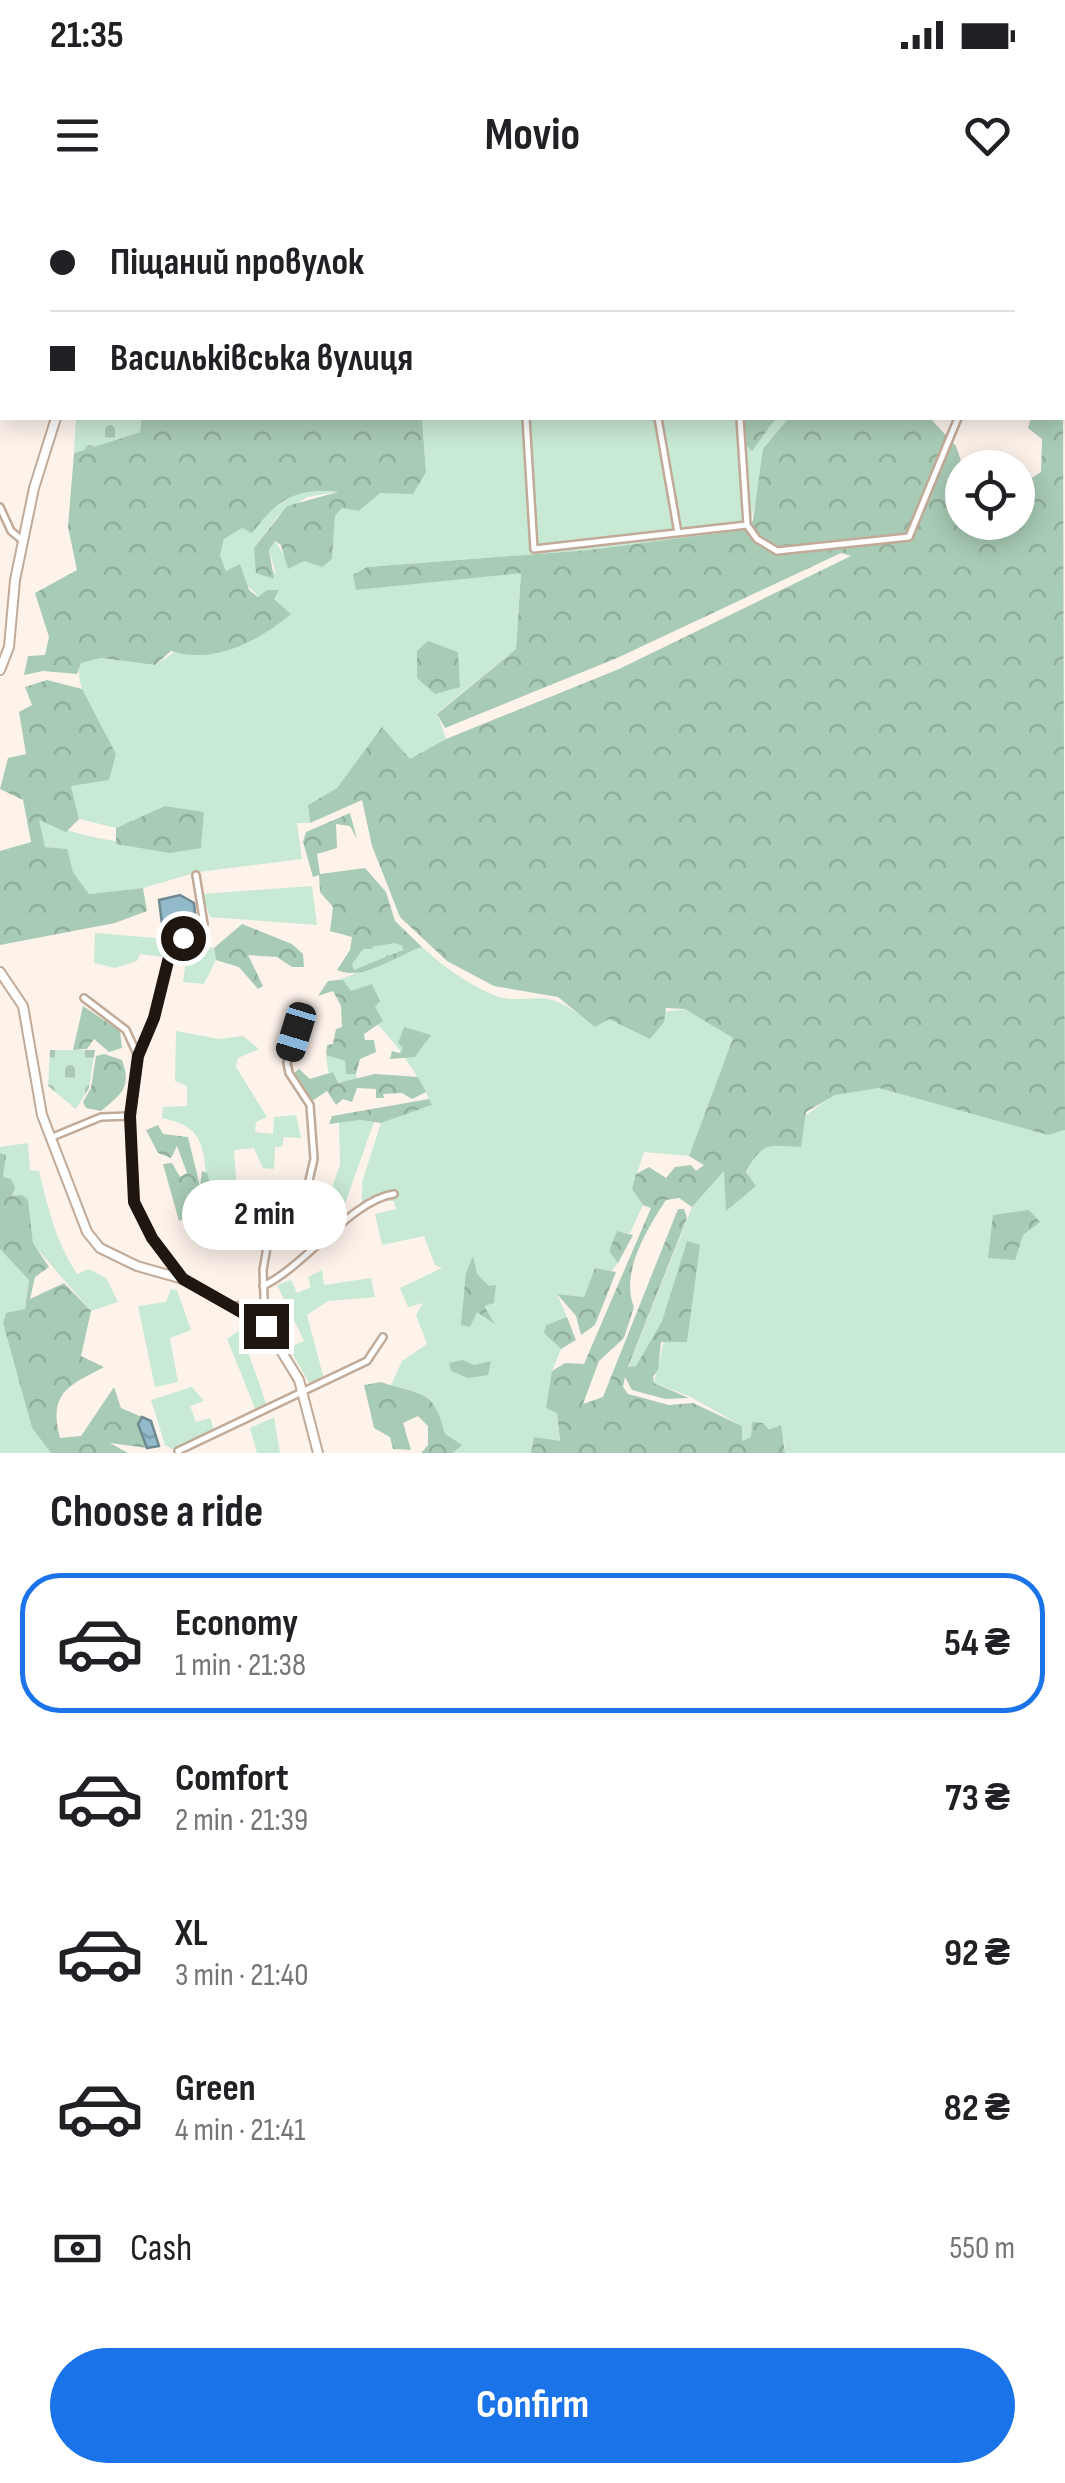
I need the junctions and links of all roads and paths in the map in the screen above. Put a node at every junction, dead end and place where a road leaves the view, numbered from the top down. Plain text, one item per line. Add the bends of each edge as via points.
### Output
1 (55, 420) edge
2 (526, 420) edge
3 (658, 420) edge
4 (740, 420) edge
5 (957, 420) edge
6 (0, 507) edge
7 (747, 525) junction
8 (678, 533) junction
9 (23, 541) junction
10 (0, 670) edge
11 (196, 875) dead end
12 (0, 972) edge
13 (84, 998) dead end
14 (302, 1013) dead end
15 (138, 1056) junction
16 (130, 1116) junction
17 (50, 1138) junction
18 (394, 1194) dead end
19 (183, 1279) junction
20 (264, 1286) junction
21 (262, 1304) junction
22 (235, 1306) junction
23 (266, 1326) junction
24 (383, 1337) dead end
25 (304, 1395) junction
26 (178, 1451) edge
27 (187, 1451) edge
28 (318, 1453) edge

1 - 9 street
2 - 8 street via 534,548
3 - 8 street
4 - 7 street
5 - 7 street via 909,537 777,551
6 - 9 street
7 - 8 street
9 - 10 street
11 - 15 street via 204,924 171,949
12 - 17 street via 23,1006
13 - 15 street via 126,1030
14 - 20 street via 287,1063 310,1105 314,1159 308,1189 270,1230
15 - 16 street
16 - 17 street via 101,1118
16 - 19 street via 134,1202
17 - 19 street via 87,1232 100,1248
18 - 20 street via 362,1205 286,1276
19 - 22 street
20 - 21 street
21 - 22 street
21 - 23 street
22 - 23 street
23 - 25 street
24 - 25 street via 368,1361
25 - 27 street
25 - 28 street
26 - 27 street

